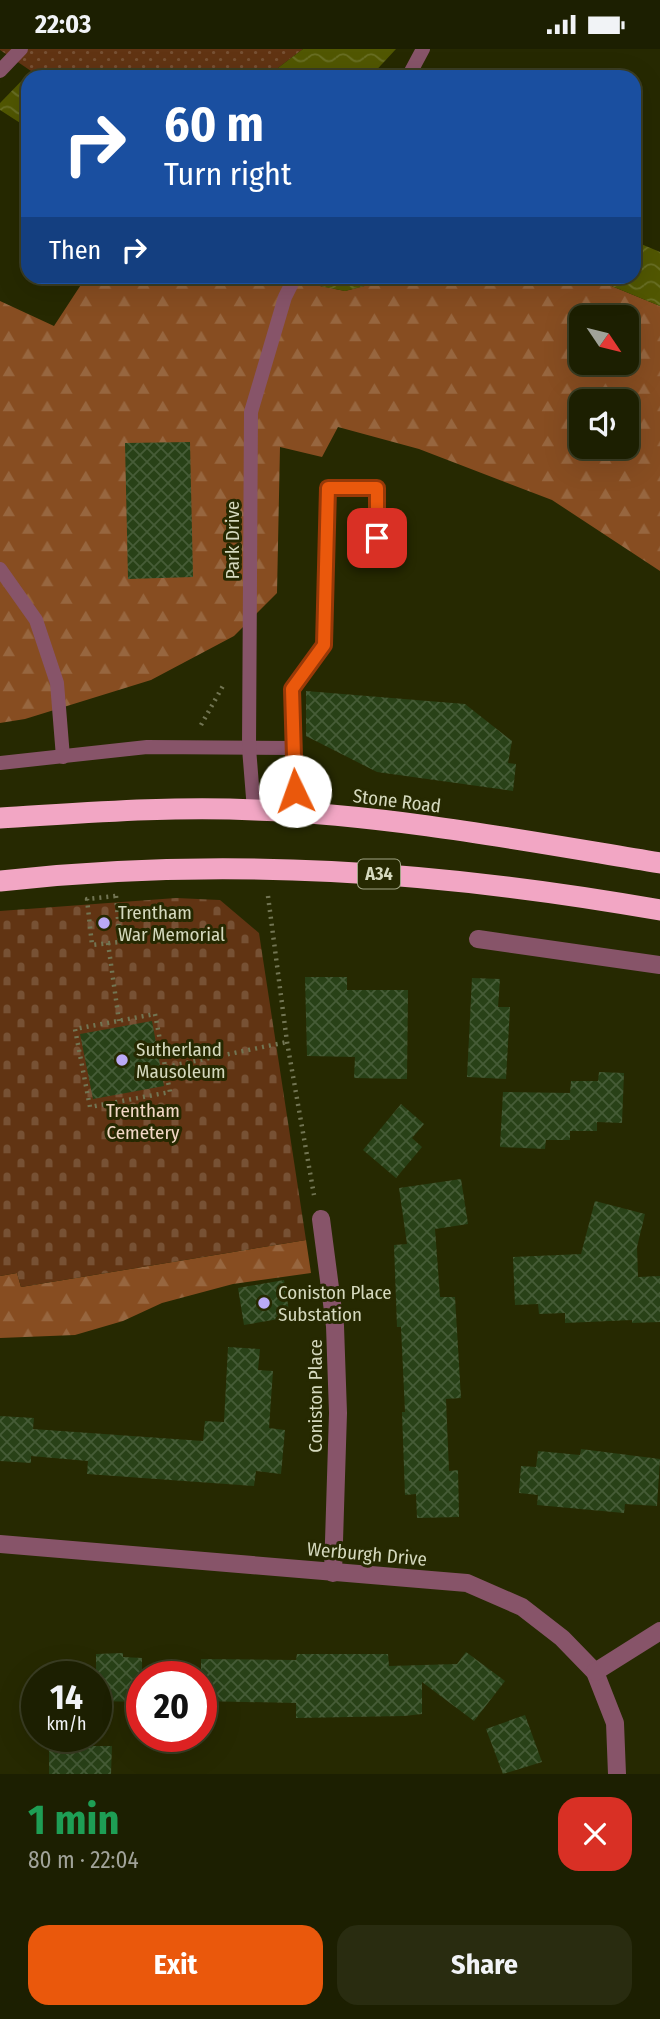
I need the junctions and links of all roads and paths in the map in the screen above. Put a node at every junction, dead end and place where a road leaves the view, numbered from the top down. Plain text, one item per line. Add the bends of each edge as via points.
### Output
1 (21, 49) edge
2 (423, 49) edge
3 (412, 70) edge
4 (0, 71) edge
5 (292, 284) edge
6 (377, 538) dead end
7 (0, 569) edge
8 (249, 748) junction
9 (292, 748) junction
10 (63, 757) junction
11 (0, 763) edge
12 (254, 810) junction
13 (296, 812) junction
14 (0, 818) edge
15 (660, 863) edge
16 (264, 867) junction
17 (0, 881) edge
18 (660, 910) edge
19 (478, 939) dead end
20 (108, 943) junction
21 (660, 965) edge
22 (119, 1021) junction
23 (287, 1042) junction
24 (166, 1067) junction
25 (321, 1219) joint
26 (0, 1544) edge
27 (333, 1573) junction
28 (660, 1631) edge
29 (595, 1672) junction
30 (617, 1774) edge

1 - 4 lane
2 - 3 lane
5 - 8 lane, Park Drive via 251,412
6 - 9 lane via 377,488 328,488 324,645 292,689
7 - 10 lane via 36,620 57,683
8 - 9 lane
8 - 10 lane via 147,747
8 - 12 lane, Park Drive
9 - 13 lane
10 - 11 lane
12 - 13 highway, Stone Road
12 - 14 highway, Stone Road via 156,809
13 - 15 highway, Stone Road via 474,833
16 - 17 highway, A34 via 97,870
16 - 18 highway, A34 via 546,890
16 - 23 path
19 - 21 street
20 - 20 path via 120,941 116,896 87,899 92,945
20 - 22 path
22 - 24 path via 155,1013
22 - 24 path via 75,1029 90,1107 170,1092
23 - 24 path
23 - 25 path
25 - 27 street, Coniston Place via 335,1326 338,1413
26 - 27 street, Werburgh Drive
27 - 29 street, Werburgh Drive via 467,1583 522,1607
28 - 29 street
29 - 30 street, Werburgh Drive via 615,1723

